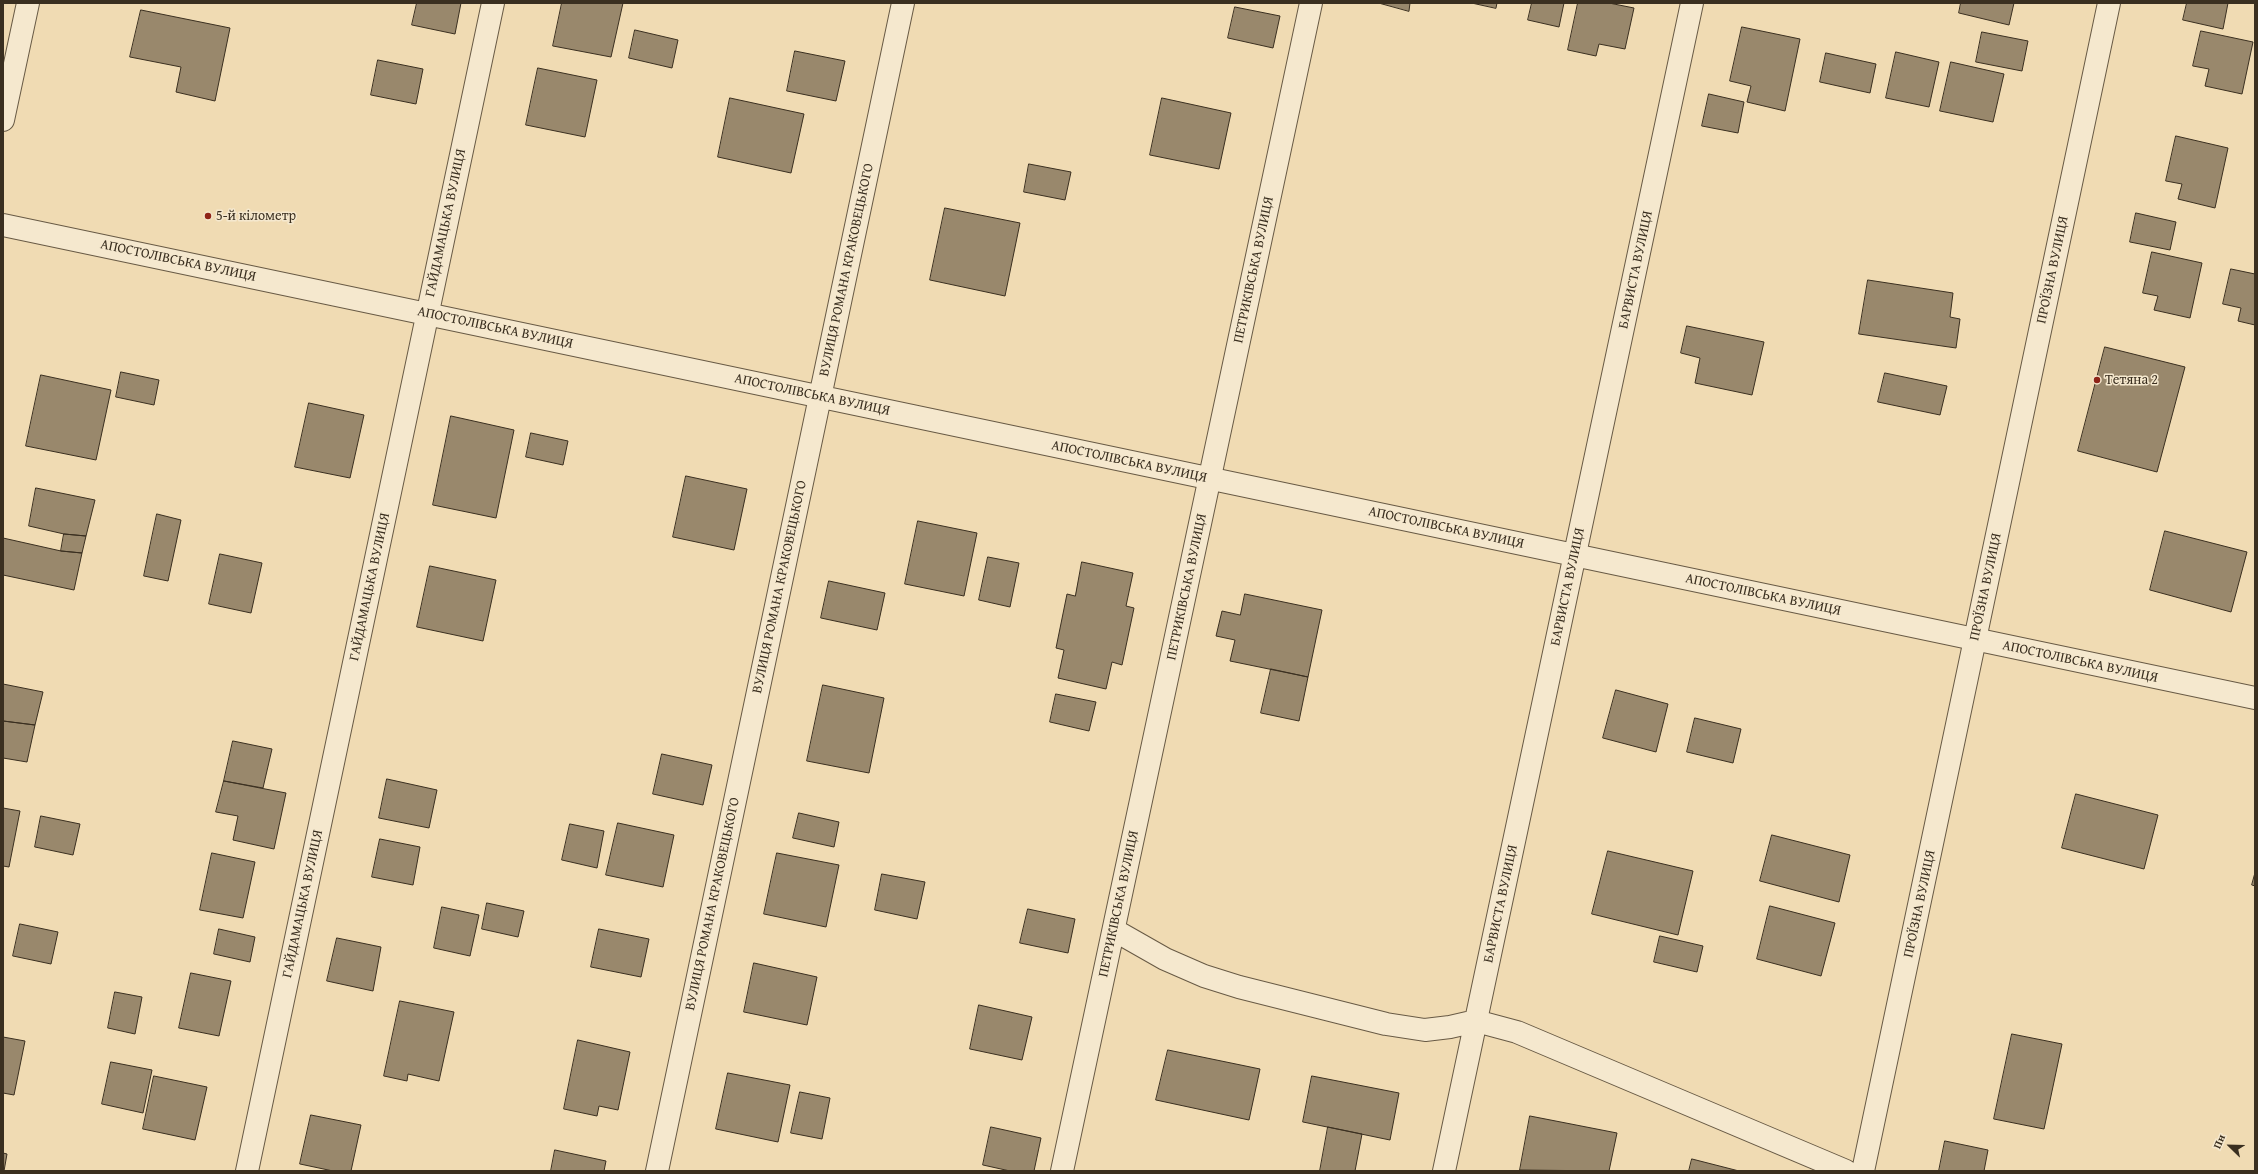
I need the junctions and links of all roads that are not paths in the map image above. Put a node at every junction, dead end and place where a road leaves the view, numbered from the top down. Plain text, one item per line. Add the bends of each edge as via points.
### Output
1 (28, 3) edge
2 (493, 3) edge
3 (903, 3) edge
4 (1311, 3) edge
5 (1692, 3) edge
6 (2109, 3) edge
7 (3, 120) edge
8 (3, 224) edge
9 (427, 314) junction
10 (820, 396) junction
11 (1210, 478) junction
12 (1575, 555) junction
13 (1976, 640) junction
14 (2255, 698) edge
15 (1114, 930) junction
16 (1476, 1021) junction
17 (247, 1171) edge
18 (657, 1171) edge
19 (1062, 1171) edge
20 (1444, 1171) edge
21 (1846, 1171) edge
22 (1863, 1171) edge

1 - 7 street
2 - 9 street, ГАЙДАМАЦЬКА ВУЛИЦЯ
3 - 10 street, ВУЛИЦЯ РОМАНА КРАКОВЕЦЬКОГО
4 - 11 street, ПЕТРИКІВСЬКА ВУЛИЦЯ
5 - 12 street, БАРВИСТА ВУЛИЦЯ
6 - 13 street, ПРОЇЗНА ВУЛИЦЯ
8 - 9 street, АПОСТОЛІВСЬКА ВУЛИЦЯ
9 - 10 street, АПОСТОЛІВСЬКА ВУЛИЦЯ
9 - 17 street, ГАЙДАМАЦЬКА ВУЛИЦЯ
10 - 11 street, АПОСТОЛІВСЬКА ВУЛИЦЯ
10 - 18 street, ВУЛИЦЯ РОМАНА КРАКОВЕЦЬКОГО
11 - 12 street, АПОСТОЛІВСЬКА ВУЛИЦЯ
11 - 15 street, ПЕТРИКІВСЬКА ВУЛИЦЯ
12 - 13 street, АПОСТОЛІВСЬКА ВУЛИЦЯ
12 - 16 street, БАРВИСТА ВУЛИЦЯ
13 - 14 street, АПОСТОЛІВСЬКА ВУЛИЦЯ
13 - 22 street, ПРОЇЗНА ВУЛИЦЯ
15 - 16 street via 1165,960 1246,989 1386,1024 1425,1030
15 - 19 street, ПЕТРИКІВСЬКА ВУЛИЦЯ
16 - 20 street, БАРВИСТА ВУЛИЦЯ
16 - 21 street via 1549,1044

